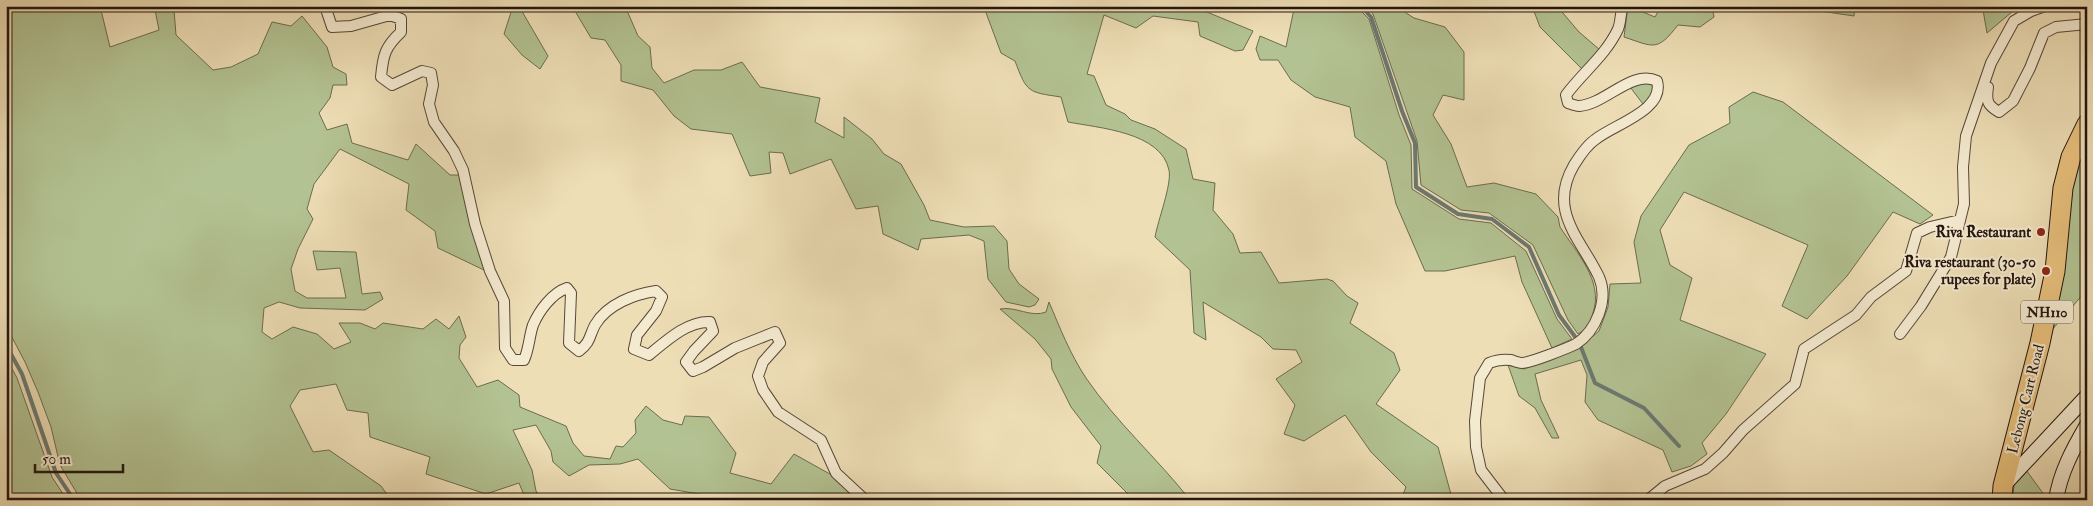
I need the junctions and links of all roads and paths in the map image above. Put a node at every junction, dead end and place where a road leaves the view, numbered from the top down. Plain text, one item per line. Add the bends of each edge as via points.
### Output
1 (325, 6) edge
2 (1623, 6) edge
3 (2045, 6) edge
4 (2087, 24) edge
5 (1992, 63) junction
6 (2087, 124) edge
7 (1960, 220) junction
8 (1900, 334) dead end
9 (2087, 396) edge
10 (2087, 425) edge
11 (2003, 493) edge
12 (866, 500) edge
13 (1504, 500) edge
14 (1648, 500) edge
15 (2056, 500) edge

1 - 12 street via 332,27 351,26 390,15 401,19 401,32 388,44 382,62 381,77 392,85 422,70 431,73 433,85 429,104 434,122 463,170 475,224 490,271 504,301 505,348 513,360 524,360 534,325 546,305 566,288 571,293 569,343 579,351 587,344 596,323 614,306 641,293 656,290 662,297 656,311 637,335 634,349 649,355 671,337 699,321 710,322 713,331 686,362 692,371 734,348 776,332 780,343 763,362 758,376 763,390 778,412 821,440 836,474
2 - 13 street via 1619,28 1594,64 1566,95 1568,103 1580,106 1648,76 1657,80 1659,90 1654,101 1636,115 1594,139 1574,166 1566,185 1565,210 1571,230 1600,279 1602,296 1598,318 1590,333 1574,344 1522,363 1499,360 1489,363 1480,378 1475,421 1476,447 1481,470
3 - 5 street via 2014,22
4 - 5 street via 2056,27 2044,33 2013,101 2000,112 1989,106 1986,99
5 - 7 street via 1966,136 1964,204
6 - 11 highway, Lebong Cart Road / NH110 via 2071,157 2063,188 2055,271
7 - 8 street via 1952,257
7 - 14 street via 1917,233 1906,272 1870,297 1856,315 1804,349 1795,384 1705,469 1665,486
9 - 11 main road
10 - 15 main road via 2058,483

